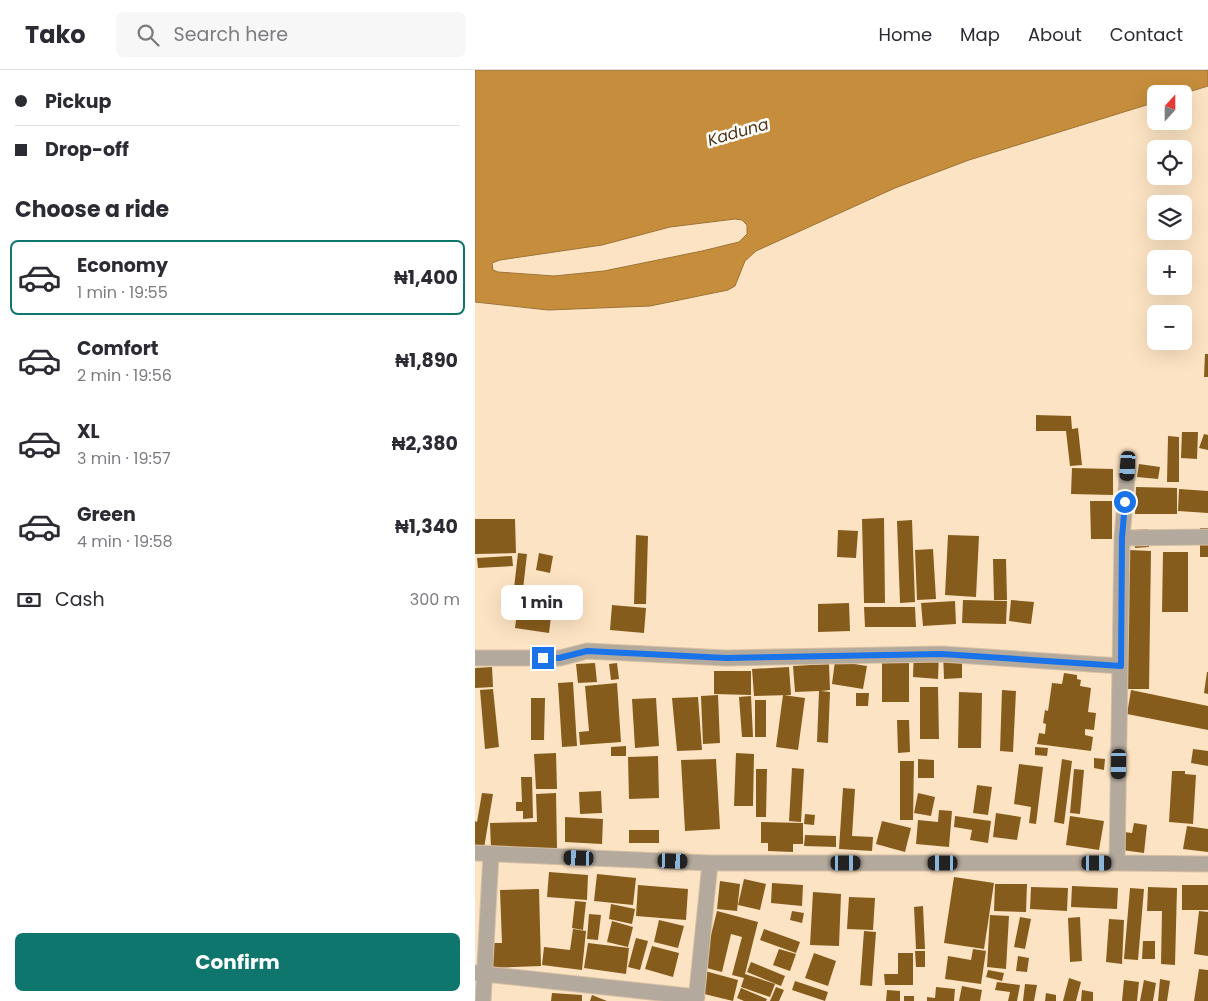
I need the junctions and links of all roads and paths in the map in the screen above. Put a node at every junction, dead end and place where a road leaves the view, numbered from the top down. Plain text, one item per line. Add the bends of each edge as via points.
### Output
1 (1128, 466) dead end
2 (1208, 537) edge
3 (1122, 538) junction
4 (475, 658) edge
5 (1121, 666) junction
6 (475, 853) edge
7 (491, 854) junction
8 (710, 863) junction
9 (1117, 863) junction
10 (1208, 864) edge
11 (480, 973) edge
12 (697, 999) edge
13 (483, 1001) edge

1 - 3 street
2 - 3 street
3 - 5 street
4 - 5 street via 559,658 587,651 726,658 942,654
5 - 9 street
6 - 7 street
7 - 8 street
7 - 11 street
8 - 9 street
8 - 12 street
9 - 10 street
11 - 12 street
11 - 13 street

